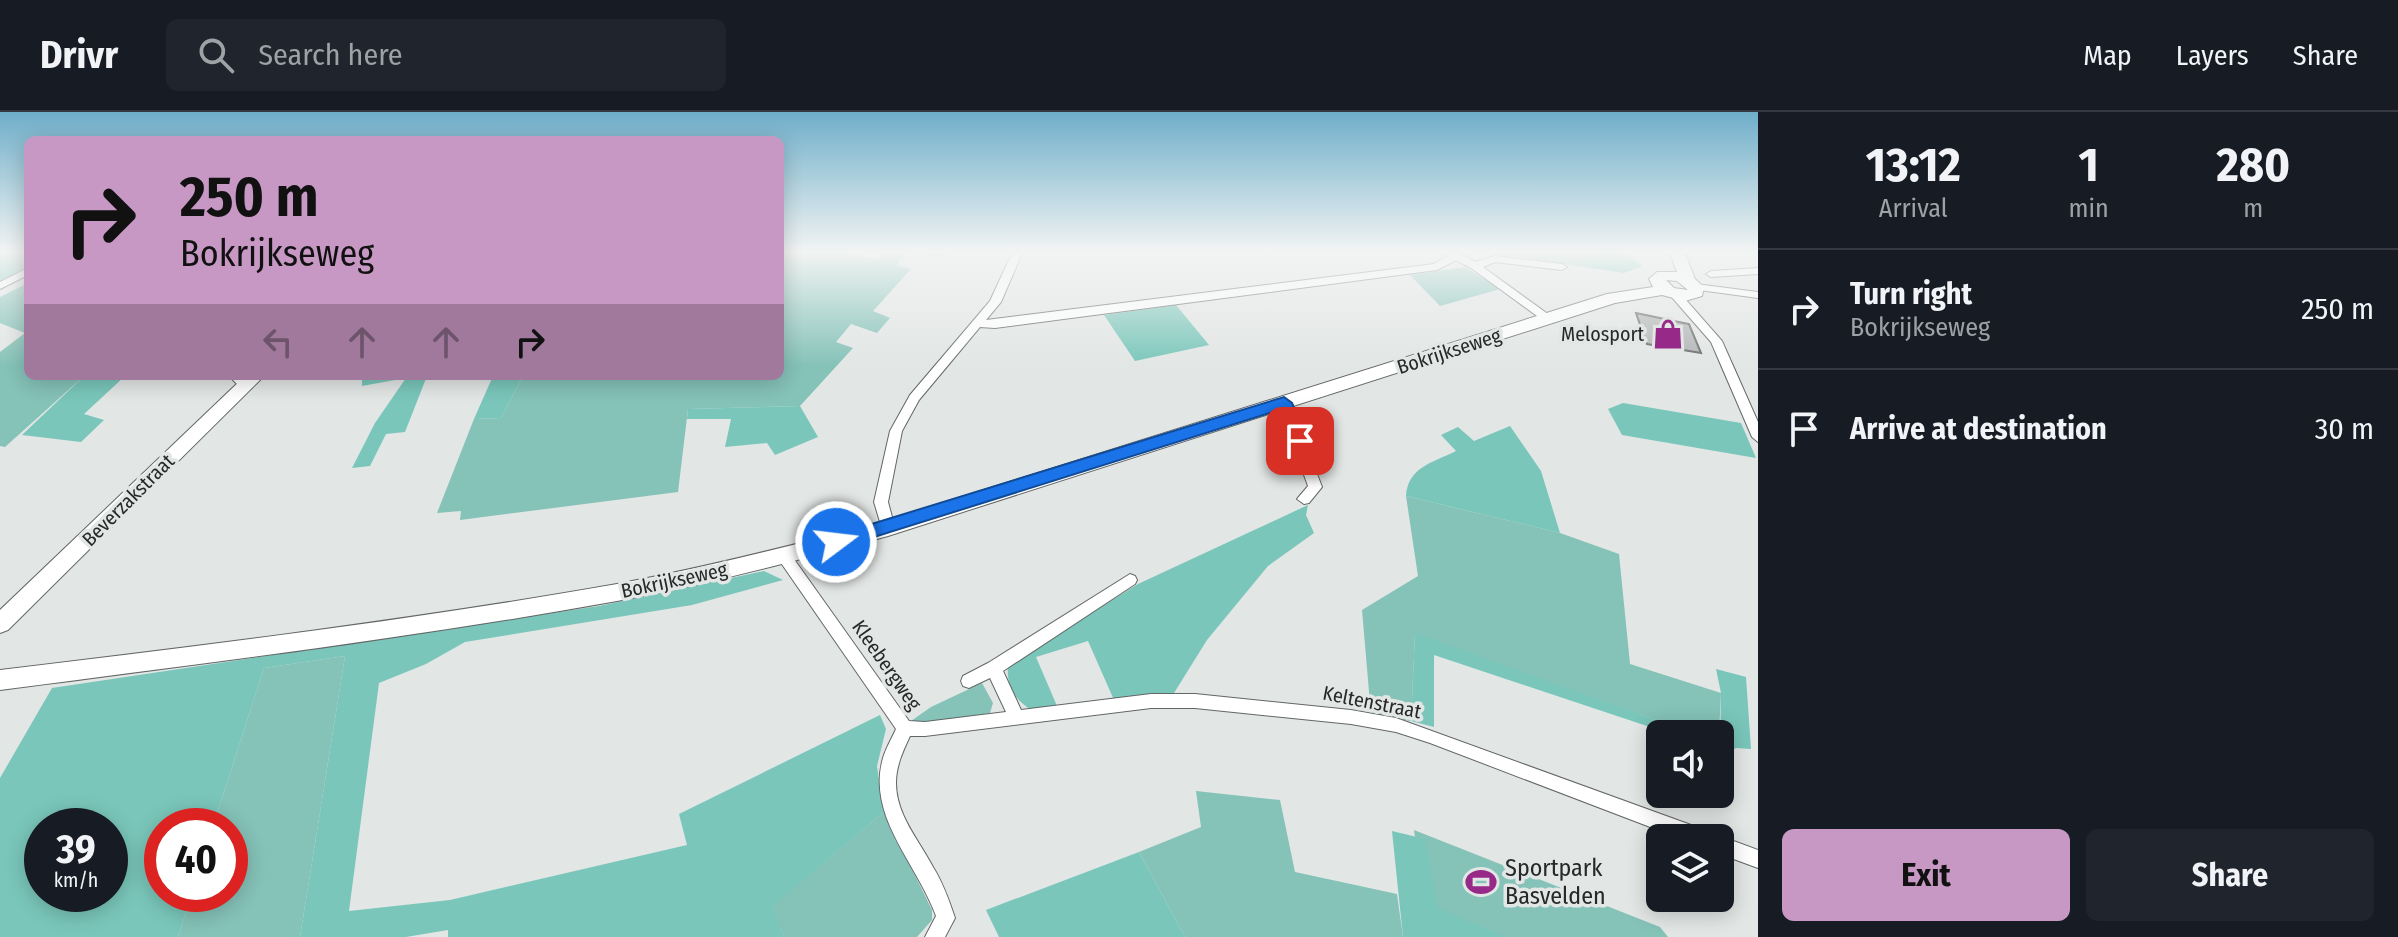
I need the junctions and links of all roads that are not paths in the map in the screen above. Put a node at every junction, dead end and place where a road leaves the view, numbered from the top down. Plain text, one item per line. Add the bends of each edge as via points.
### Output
1 (1001, 290) edge
2 (1263, 290) edge
3 (1507, 290) edge
4 (1645, 290) edge
5 (1671, 290) edge
6 (1693, 290) edge
7 (1713, 290) edge
8 (1758, 295) edge
9 (1548, 320) junction
10 (976, 323) junction
11 (1716, 341) junction
12 (245, 380) edge
13 (1284, 403) junction
14 (1758, 437) edge
15 (1304, 499) dead end
16 (888, 528) junction
17 (784, 556) junction
18 (1130, 580) dead end
19 (0, 624) edge
20 (994, 668) junction
21 (45, 677) junction
22 (0, 680) edge
23 (969, 681) dead end
24 (0, 690) edge
25 (1016, 716) junction
26 (905, 728) junction
27 (1665, 824) edge
28 (1734, 850) edge
29 (1758, 859) edge
30 (934, 937) edge

1 - 10 street
2 - 10 street
3 - 9 street
4 - 9 street, Bokrijkseweg
5 - 11 street
6 - 11 street
7 - 8 street
9 - 13 street, Bokrijkseweg
10 - 16 street via 914,398 896,431 881,502
11 - 14 street
12 - 19 street, Beverzakstraat
13 - 15 street via 1315,487
13 - 16 street, Bokrijkseweg
16 - 17 street, Bokrijkseweg
17 - 21 street, Bokrijkseweg via 590,597
17 - 26 street, Kleebergweg
18 - 20 street
20 - 23 street
20 - 25 street
21 - 22 street, Bokrijkseweg
21 - 24 street, Bokrijkseweg
25 - 26 street, Keltenstraat
25 - 27 street, Keltenstraat via 1195,701 1366,719 1430,736
26 - 30 street, Kleebergweg via 888,763 890,803 901,833 942,900 946,918
28 - 29 street

